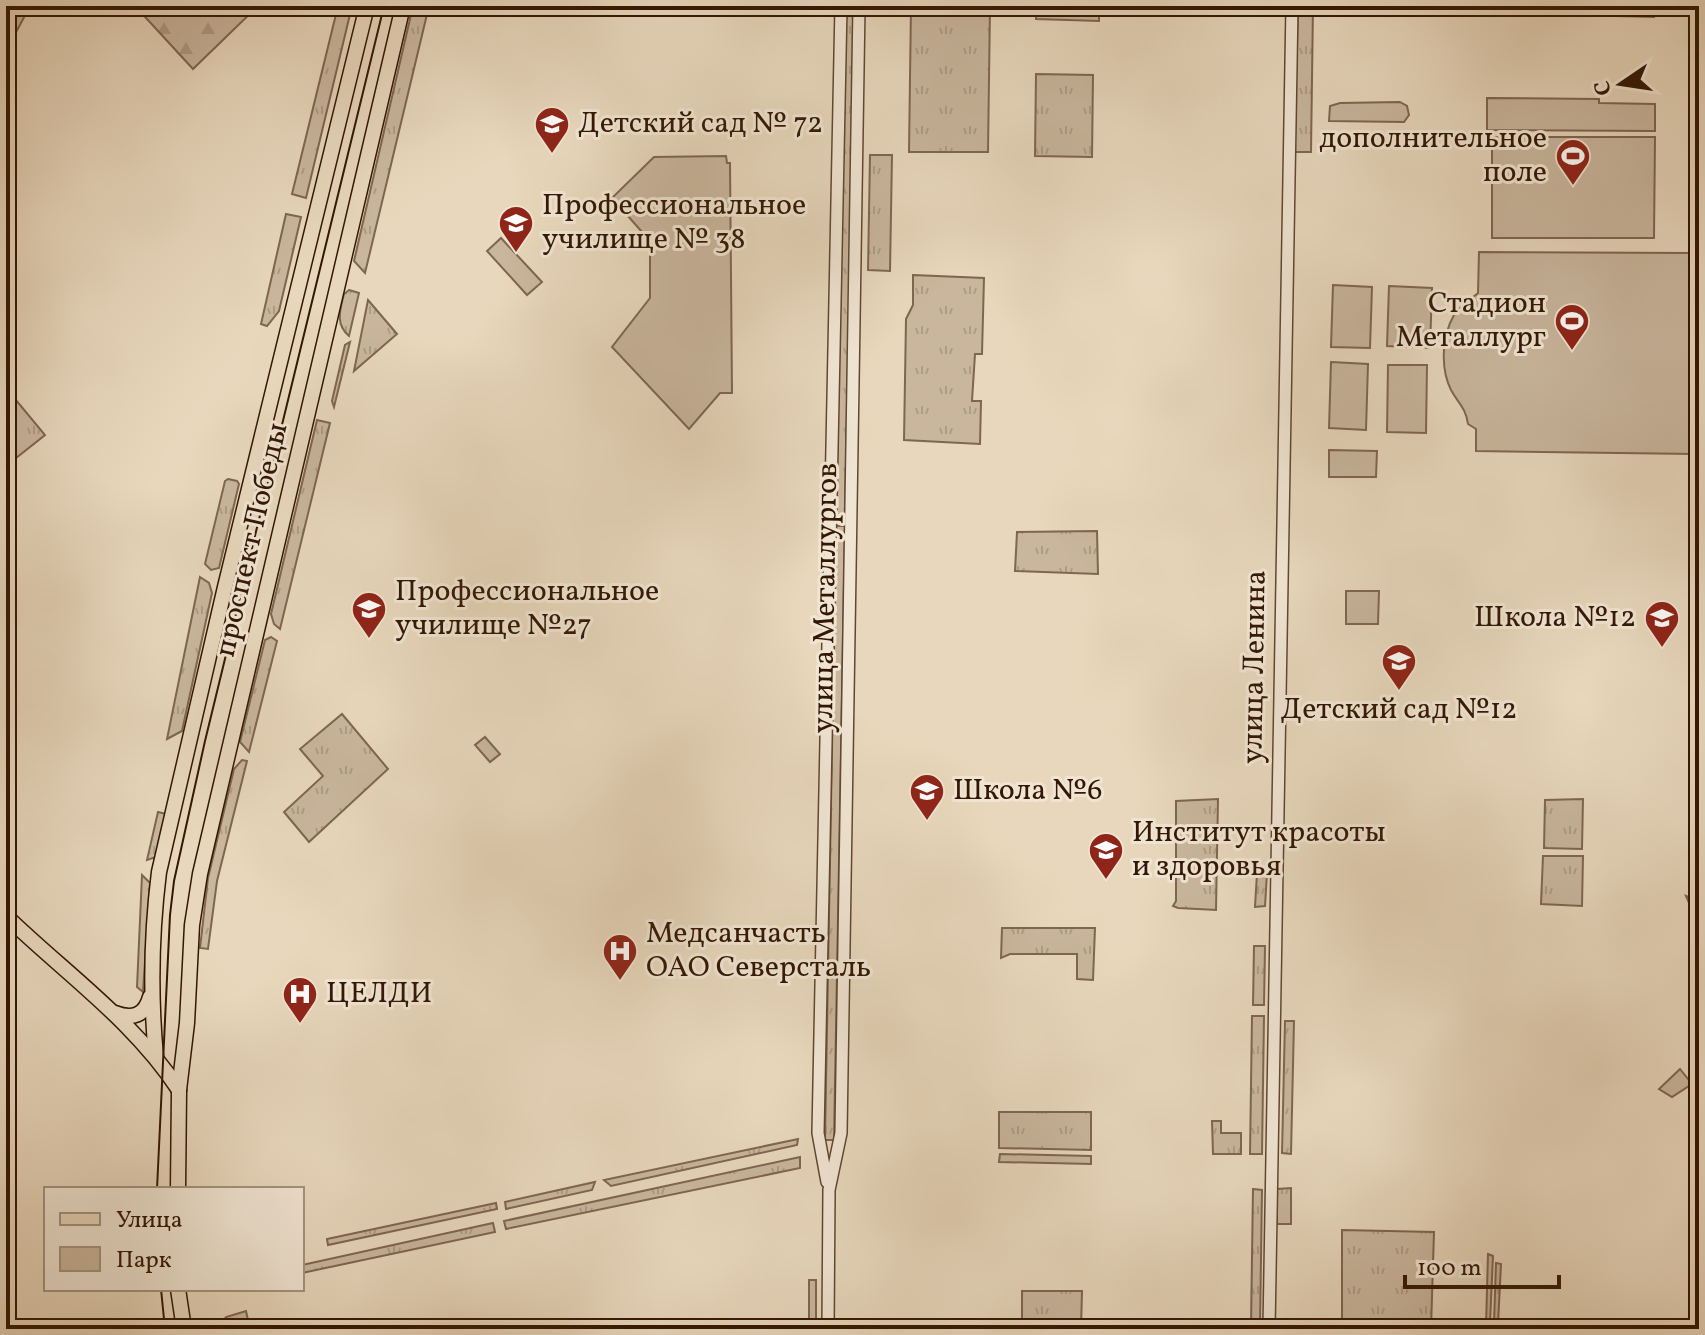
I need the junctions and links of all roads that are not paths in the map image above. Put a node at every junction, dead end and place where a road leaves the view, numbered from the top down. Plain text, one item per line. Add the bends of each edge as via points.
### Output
1 (367, 6) edge
2 (403, 6) edge
3 (841, 6) edge
4 (859, 6) edge
5 (1292, 6) edge
6 (6, 916) edge
7 (150, 996) junction
8 (113, 1013) junction
9 (156, 1057) junction
10 (179, 1090) junction
11 (178, 1187) edge
12 (829, 1190) junction
13 (178, 1291) edge
14 (184, 1329) edge
15 (828, 1329) edge
16 (1269, 1329) edge

1 - 7 main road, проспект Победы via 159,872
2 - 10 main road, проспект Победы via 200,874
3 - 12 street, улица Металлургов via 818,1133
4 - 12 street, улица Металлургов via 841,1125
5 - 16 street, улица Ленина
6 - 8 main road
7 - 8 main road via 142,1013
7 - 9 main road, проспект Победы
8 - 9 main road
9 - 10 main road
10 - 11 main road, проспект Победы
12 - 15 street, улица Металлургов
13 - 14 main road

